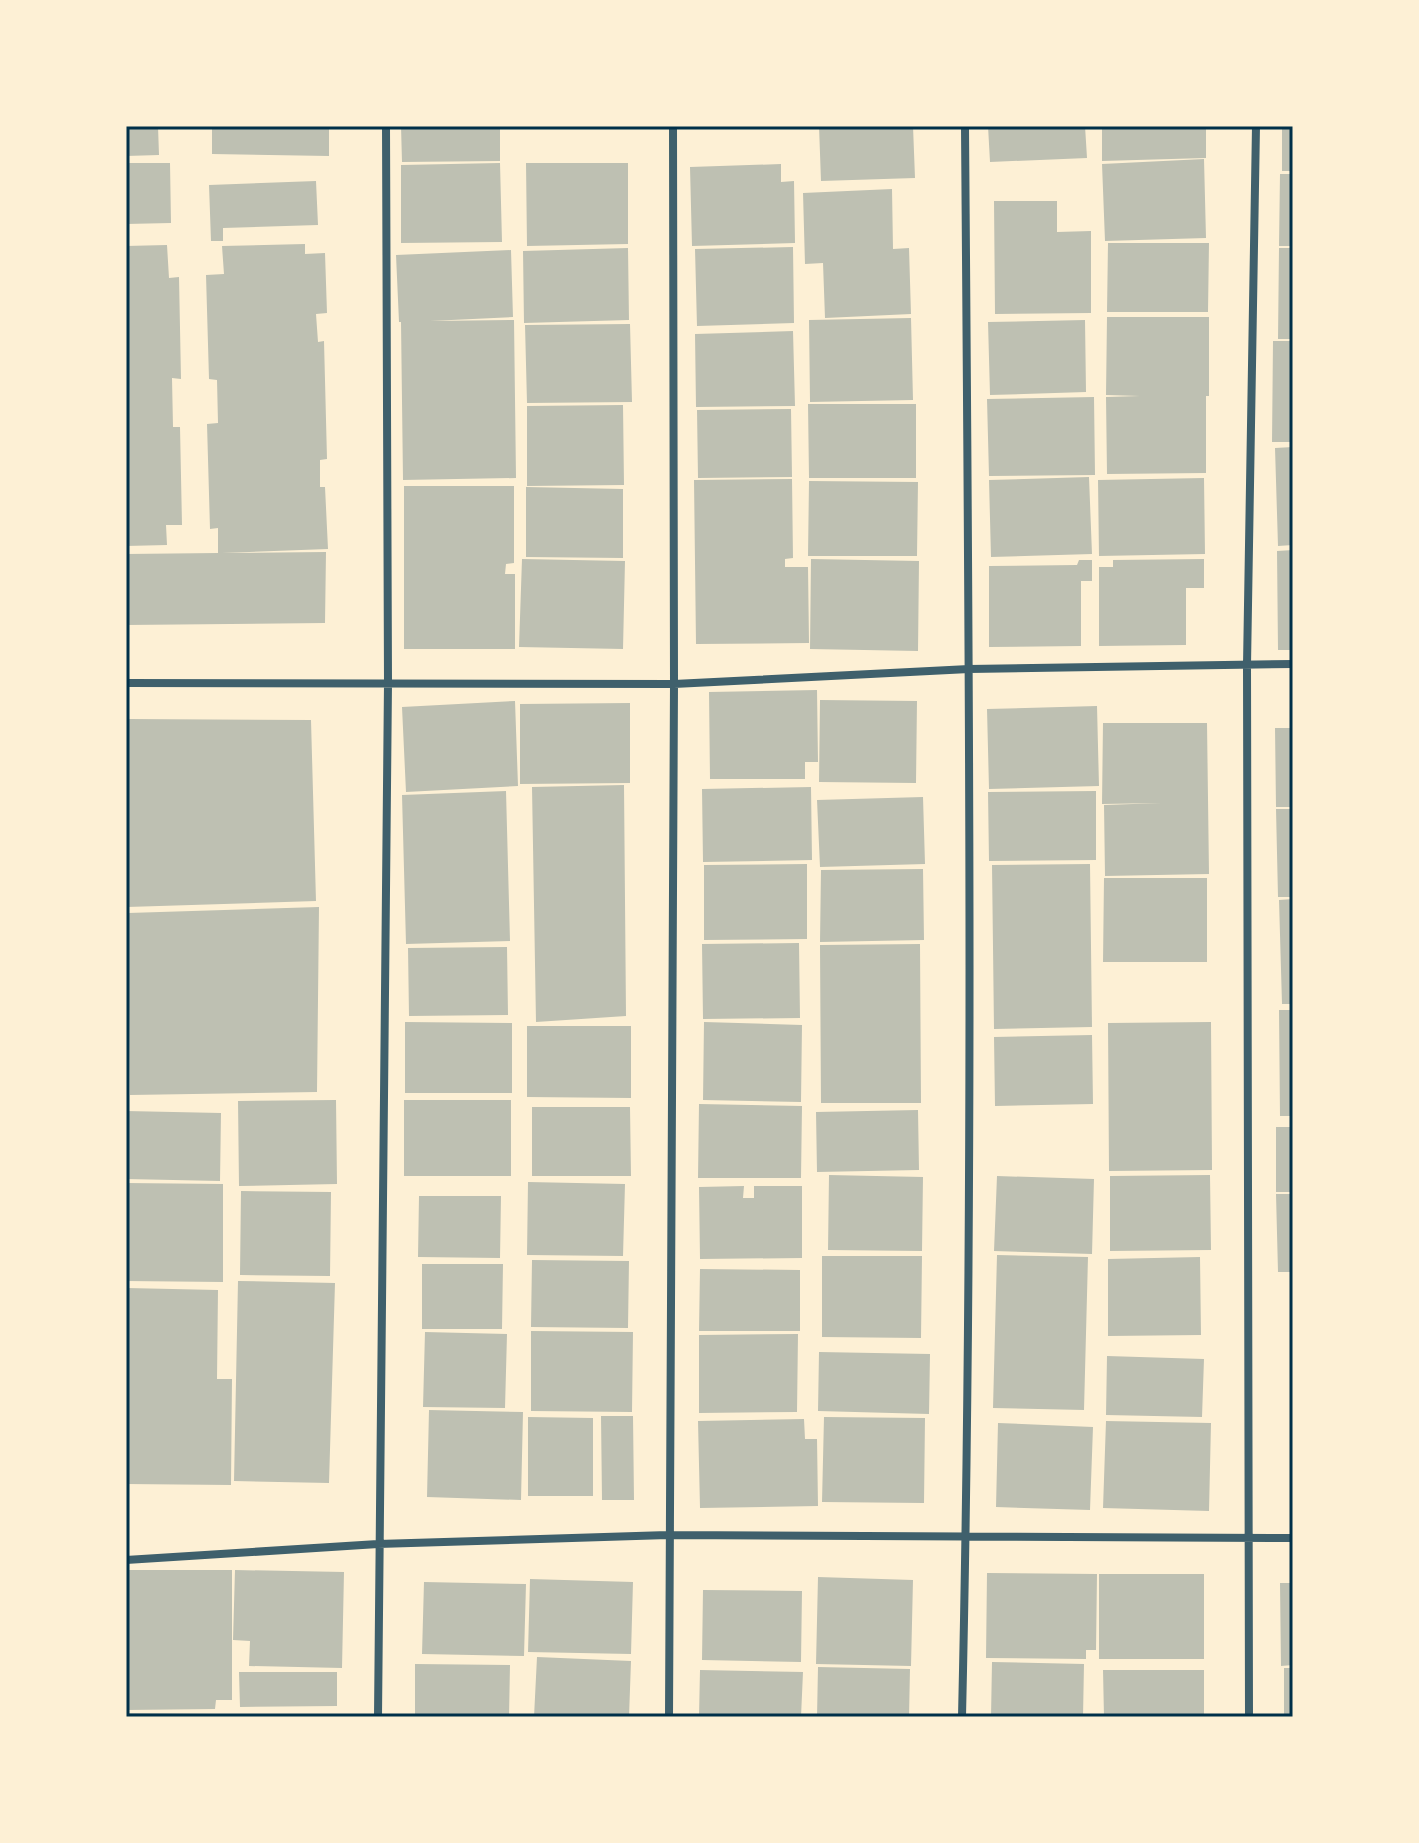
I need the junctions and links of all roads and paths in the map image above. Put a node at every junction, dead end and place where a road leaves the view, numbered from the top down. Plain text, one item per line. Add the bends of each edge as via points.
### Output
1 (386, 126) edge
2 (673, 126) edge
3 (965, 126) edge
4 (1256, 126) edge
5 (1293, 664) edge
6 (1247, 665) junction
7 (969, 669) junction
8 (126, 683) edge
9 (388, 683) junction
10 (674, 684) junction
11 (668, 1535) junction
12 (966, 1538) junction
13 (1247, 1538) junction
14 (1293, 1538) edge
15 (378, 1544) junction
16 (126, 1560) edge
17 (378, 1717) edge
18 (669, 1717) edge
19 (962, 1717) edge
20 (1249, 1717) edge

1 - 9 street
2 - 10 street
3 - 7 street
4 - 6 street
5 - 6 street
6 - 7 street
6 - 13 street
7 - 10 street
7 - 12 street
8 - 9 street
9 - 10 street
9 - 15 street
10 - 11 street
11 - 12 street
11 - 15 street
11 - 18 street
12 - 13 street
12 - 19 street
13 - 14 street
13 - 20 street
15 - 16 street
15 - 17 street

